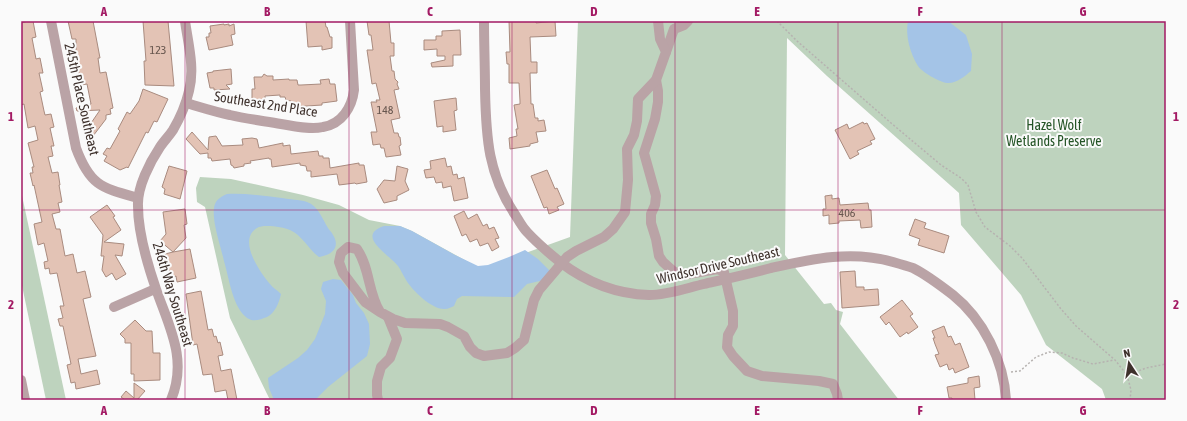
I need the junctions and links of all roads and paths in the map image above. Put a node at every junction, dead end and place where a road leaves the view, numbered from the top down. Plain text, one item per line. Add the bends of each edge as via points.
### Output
1 (50, 21) edge
2 (185, 21) edge
3 (350, 21) edge
4 (484, 21) edge
5 (658, 21) edge
6 (688, 21) edge
7 (778, 21) edge
8 (666, 52) junction
9 (656, 80) junction
10 (186, 103) junction
11 (138, 198) junction
12 (562, 263) junction
13 (726, 279) junction
14 (156, 289) junction
15 (114, 307) dead end
16 (384, 315) junction
17 (1115, 360) junction
18 (1166, 364) edge
19 (1001, 374) junction
20 (1127, 375) junction
21 (21, 380) edge
22 (174, 399) edge
23 (25, 400) edge
24 (378, 400) edge
25 (838, 400) edge
26 (1006, 400) edge
27 (1130, 400) edge

1 - 11 street, 245th Place Southeast via 76,148 81,161 99,185
2 - 10 street, 246th Way Southeast via 191,74
3 - 10 street, Southeast 2nd Place via 353,100 340,119 324,127 300,127 228,115
4 - 12 street, Windsor Drive Southeast via 487,136 497,183 526,232
5 - 8 street via 660,39
6 - 8 street via 674,29
7 - 17 path via 891,122 968,185 976,212 985,227 1022,258 1061,310
8 - 9 street
9 - 12 street via 638,99 634,135 627,149 626,212 604,237 576,250
9 - 13 street via 658,102 644,152 656,196 651,223 659,256 673,271 682,275 718,269 724,272
10 - 11 street, 246th Way Southeast via 173,130 151,161
11 - 14 street, 246th Way Southeast via 143,243
12 - 13 street, Windsor Drive Southeast via 571,271 594,283 623,292 651,295
12 - 16 street via 539,290 534,300 524,340 507,353 484,356 476,353 464,336 448,327 440,324 405,323
13 - 19 street, Windsor Drive Southeast via 833,256 884,259 911,268 934,280 958,299 976,320 992,347
13 - 25 street via 733,311 733,326 728,335 727,347 733,356 747,371 762,376 833,384
14 - 15 street
14 - 22 street, 246th Way Southeast via 176,350
16 - 16 street via 365,302 343,273 339,262 341,253 348,247 357,249 362,256 374,303
16 - 24 street via 397,339 390,358 381,367 377,381
17 - 19 path via 1093,364 1062,353 1049,352 1036,357 1020,371
17 - 20 path
18 - 20 path
19 - 26 street, Windsor Drive Southeast
20 - 27 path via 1131,390
21 - 23 street

